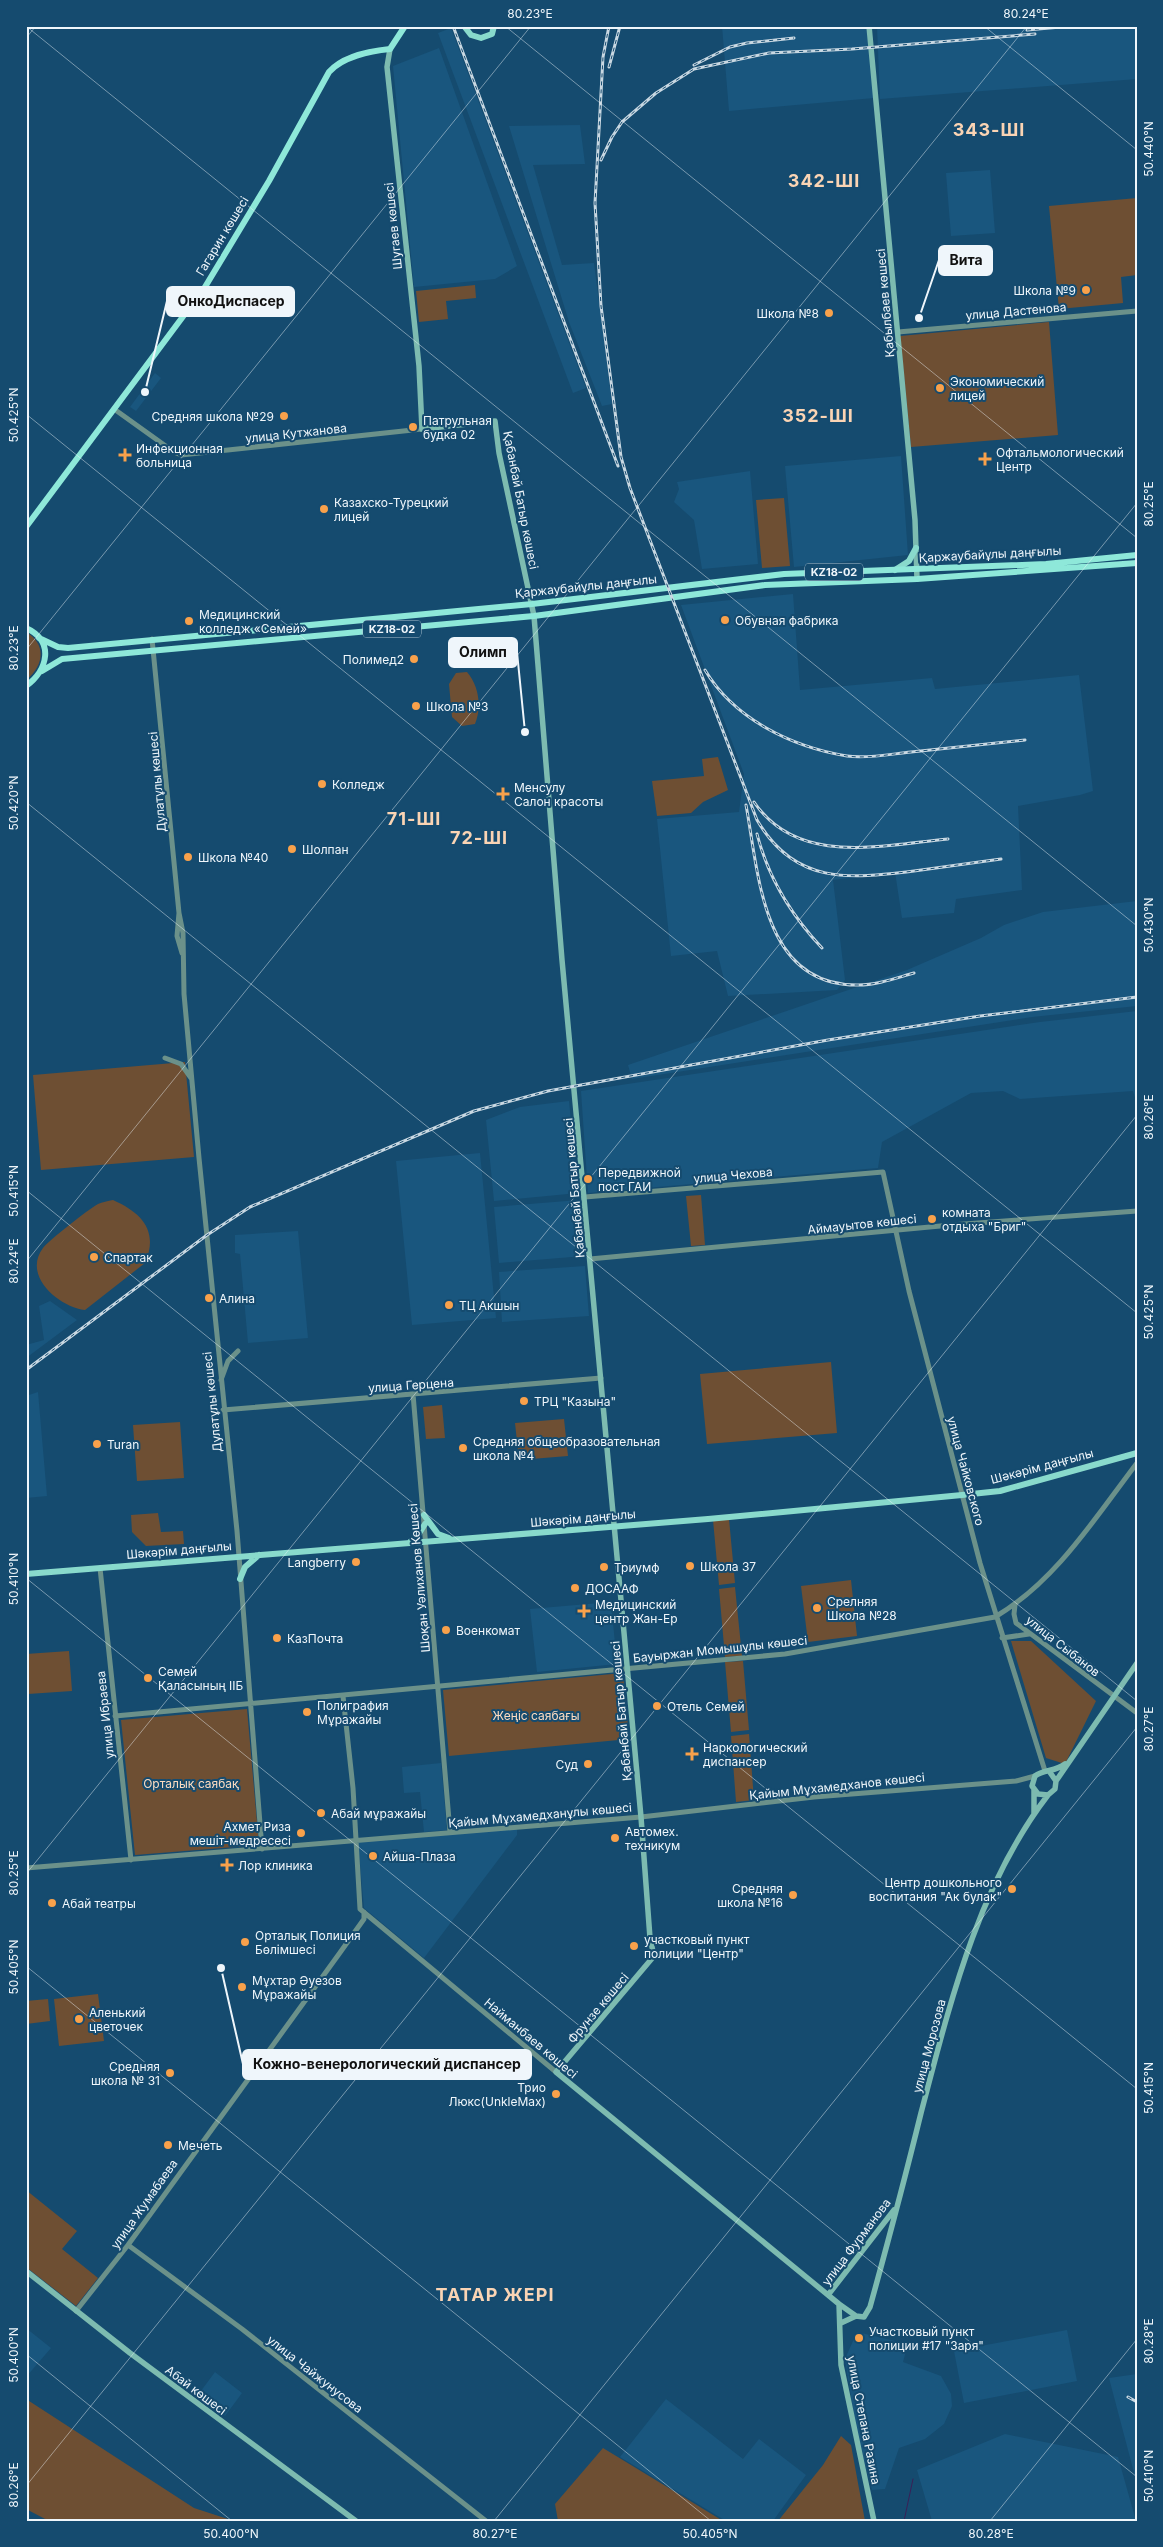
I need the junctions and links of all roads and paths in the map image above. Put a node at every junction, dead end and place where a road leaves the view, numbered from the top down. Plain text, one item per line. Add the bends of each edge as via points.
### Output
1 (405, 26) edge
2 (464, 26) edge
3 (494, 26) edge
4 (869, 26) edge
5 (390, 49) junction
6 (1137, 311) edge
7 (898, 332) junction
8 (114, 409) junction
9 (495, 421) joint
10 (422, 429) junction
11 (26, 527) edge
12 (916, 548) junction
13 (1137, 554) edge
14 (1137, 563) edge
15 (916, 569) junction
16 (894, 570) junction
17 (917, 579) junction
18 (532, 604) junction
19 (534, 616) junction
20 (26, 628) edge
21 (40, 638) junction
22 (152, 639) junction
23 (154, 650) junction
24 (42, 671) junction
25 (26, 686) edge
26 (164, 1058) dead end
27 (192, 1079) junction
28 (883, 1172) joint
29 (585, 1197) junction
30 (1137, 1210) edge
31 (894, 1231) junction
32 (590, 1259) junction
33 (238, 1351) dead end
34 (601, 1378) junction
35 (220, 1382) junction
36 (413, 1394) junction
37 (222, 1410) junction
38 (1137, 1453) edge
39 (1137, 1464) edge
40 (962, 1495) junction
41 (424, 1515) junction
42 (425, 1524) junction
43 (614, 1526) junction
44 (452, 1539) junction
45 (426, 1541) junction
46 (409, 1543) junction
47 (238, 1556) junction
48 (259, 1556) junction
49 (100, 1568) junction
50 (26, 1574) edge
51 (240, 1579) junction
52 (1016, 1605) junction
53 (995, 1617) junction
54 (1030, 1634) junction
55 (1002, 1638) junction
56 (1137, 1663) edge
57 (626, 1669) junction
58 (438, 1686) junction
59 (343, 1696) junction
60 (1112, 1697) junction
61 (250, 1703) junction
62 (1137, 1713) edge
63 (115, 1716) junction
64 (1071, 1760) junction
65 (1047, 1771) junction
66 (1035, 1776) junction
67 (1056, 1780) junction
68 (1034, 1790) junction
69 (1048, 1794) junction
70 (1034, 1813) junction
71 (641, 1817) junction
72 (450, 1832) junction
73 (356, 1840) junction
74 (262, 1848) junction
75 (131, 1860) junction
76 (26, 1868) edge
77 (364, 1912) junction
78 (654, 1956) joint
79 (556, 2072) junction
80 (899, 2201) junction
81 (128, 2245) junction
82 (26, 2271) edge
83 (828, 2295) junction
84 (839, 2304) junction
85 (76, 2311) junction
86 (856, 2316) junction
87 (841, 2322) junction
88 (356, 2521) edge
89 (486, 2521) edge
90 (874, 2521) edge

1 - 5 highway, Шугаев көшесі
2 - 3 main road via 471,35 481,38 492,34
4 - 7 main road, Қабылбаев көшесі
5 - 8 highway, Гагарин көшесі via 362,54 334,66 329,72 205,287
5 - 10 main road, Шугаев көшесі via 387,67 419,366
6 - 7 street, улица Дастенова
7 - 12 main road, Қабылбаев көшесі
8 - 10 street, улица Кутжанова via 182,455
8 - 11 highway, Гагарин көшесі
9 - 10 main road, улица Кутжанова
9 - 18 main road, Қабанбай Батыр көшесі via 498,453
12 - 15 main road, Қабылбаев көшесі
12 - 16 main road via 908,562
13 - 15 highway, Қаржаубайұлы даңғылы / KZ18-02 via 1046,564
14 - 17 highway, Қаржаубайұлы даңғылы / KZ18-02
15 - 16 highway, Қаржаубайұлы даңғылы / KZ18-02
15 - 17 main road, Қабылбаев көшесі
16 - 18 highway, Қаржаубайұлы даңғылы / KZ18-02 via 784,574
17 - 19 highway, Қаржаубайұлы даңғылы / KZ18-02 via 765,585
18 - 19 main road, Қабанбай Батыр көшесі
18 - 22 highway, Қаржаубайұлы даңғылы / KZ18-02
19 - 23 highway, Қаржаубайұлы даңғылы / KZ18-02
19 - 29 main road, Қабанбай Батыр көшесі
20 - 21 highway, Қаржаубайұлы даңғылы
21 - 22 highway, Қаржаубайұлы даңғылы / KZ18-02 via 68,648
21 - 24 highway via 46,658
22 - 23 street, Дулатұлы көшесі
23 - 24 highway, Қаржаубайұлы даңғылы / KZ18-02 via 62,659
23 - 27 street, Дулатұлы көшесі
24 - 25 highway, Қаржаубайұлы даңғылы
26 - 27 street via 181,1064
27 - 35 street, Дулатұлы көшесі
28 - 29 street, улица Чехова
28 - 31 street, улица Чайковского
29 - 32 main road, Қабанбай Батыр көшесі
30 - 31 street, Аймауытов көшесі
31 - 32 street, Аймауытов көшесі
31 - 40 street, улица Чайковского
32 - 34 main road, Қабанбай Батыр көшесі
33 - 35 street via 228,1360
34 - 36 street, улица Герцена
34 - 43 main road, Қабанбай Батыр көшесі
35 - 37 street, Дулатұлы көшесі
36 - 37 street, улица Герцена
36 - 41 street, Шоқан Уәлиханов Көшесі
37 - 47 street, Дулатұлы көшесі
38 - 40 main road, Шәкәрім даңғылы via 1000,1491
39 - 52 street, Бауыржан Момышұлы көшесі via 1037,1588
40 - 43 main road, Шәкәрім даңғылы
40 - 53 street, улица Чайковского
41 - 42 street, Шоқан Уәлиханов Көшесі
41 - 44 main road via 438,1534
42 - 45 street, Шоқан Уәлиханов Көшесі
42 - 46 main road
43 - 44 main road, Шәкәрім даңғылы
43 - 57 main road, Қабанбай Батыр көшесі
44 - 45 main road, Шәкәрім даңғылы
45 - 46 main road, Шәкәрім даңғылы
45 - 58 street, Шоқан Уәлиханов Көшесі
46 - 48 main road, Шәкәрім даңғылы
47 - 48 main road, Шәкәрім даңғылы
47 - 49 main road, Шәкәрім даңғылы
47 - 51 street, Дулатұлы көшесі
48 - 51 main road via 245,1567
49 - 50 main road, Шәкәрім даңғылы
49 - 63 street, улица Ибраева
51 - 61 street, Дулатұлы көшесі
52 - 53 street, Бауыржан Момышұлы көшесі
52 - 54 street, улица Сыбанов via 1016,1623
53 - 55 street, улица Чайковского
53 - 57 street, Бауыржан Момышұлы көшесі via 798,1652
54 - 55 street
54 - 60 street, улица Сыбанов
55 - 65 street, улица Чайковского
56 - 60 main road
57 - 58 street, Бауыржан Момышұлы көшесі
57 - 71 main road, Қабанбай Батыр көшесі
58 - 59 street, Бауыржан Момышұлы көшесі
58 - 72 street, Шоқан Уәлиханов Көшесі
59 - 61 street, Бауыржан Момышұлы көшесі
59 - 73 street
60 - 62 street, улица Сыбанов
60 - 64 main road
61 - 63 street, Бауыржан Момышұлы көшесі
61 - 74 street, Дулатұлы көшесі
63 - 75 street, улица Ибраева
64 - 65 main road via 1058,1769
64 - 67 main road
65 - 66 main road
65 - 67 main road
66 - 68 main road via 1032,1782
66 - 71 street, Қайым Мұхамедханов көшесі via 1016,1781 814,1797
67 - 69 main road via 1055,1789
68 - 69 main road
68 - 70 main road
69 - 70 main road, улица Морозова
70 - 80 main road, улица Морозова via 1005,1862 965,1959 940,2041
71 - 72 street, Қайым Мұхамедханұлы көшесі
71 - 78 main road, Қабанбай Батыр көшесі
72 - 73 street, Қайым Мұхамедханұлы көшесі
73 - 74 street, Қайым Мұхамедханұлы көшесі
73 - 77 street via 360,1909
74 - 75 street
75 - 76 street
77 - 79 street, Найманбаев көшесі
77 - 81 street, улица Жумабаева via 364,1920
78 - 79 main road, Фрунзе көшесі
79 - 83 main road, Найманбаев көшесі
80 - 83 main road, улица Фурманова
80 - 86 main road, улица Морозова via 870,2307 864,2317
81 - 85 street, улица Жумабаева
81 - 89 street, улица Чайжунусова via 242,2329
82 - 85 main road, Абай көшесі
83 - 84 main road, Найманбаев көшесі
84 - 86 main road, Найманбаев көшесі
84 - 87 main road, улица Степана Разина
85 - 88 main road, Абай көшесі
86 - 87 main road
87 - 90 main road, улица Степана Разина via 841,2365

